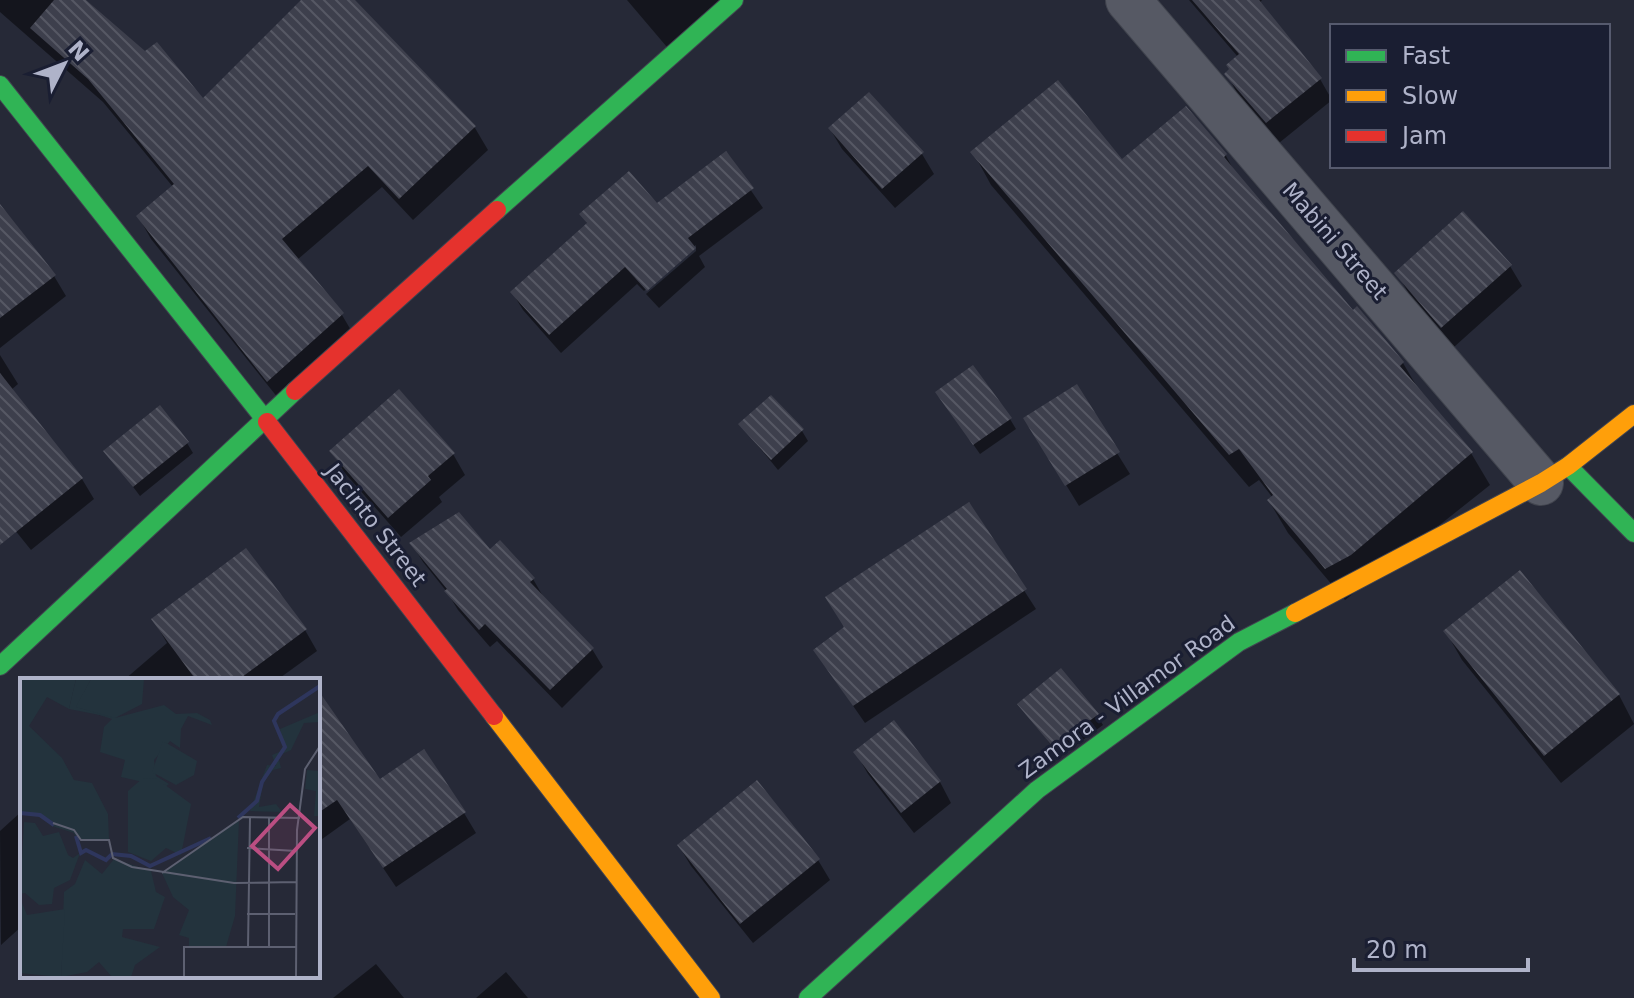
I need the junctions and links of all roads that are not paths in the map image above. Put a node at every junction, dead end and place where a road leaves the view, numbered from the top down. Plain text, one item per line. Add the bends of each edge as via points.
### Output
1 (734, 0) edge
2 (1128, 0) edge
3 (0, 85) edge
4 (1634, 414) edge
5 (264, 418) junction
6 (1554, 475) junction
7 (1634, 533) edge
8 (0, 666) edge
9 (711, 998) edge
10 (808, 998) edge

1 - 5 street
2 - 6 street, Mabini Street
3 - 5 street, Jacinto Street
4 - 6 street, Zamora - Villamor Road
5 - 8 street
5 - 9 street, Jacinto Street
6 - 7 street
6 - 10 street, Zamora - Villamor Road via 1239,642 1037,790

